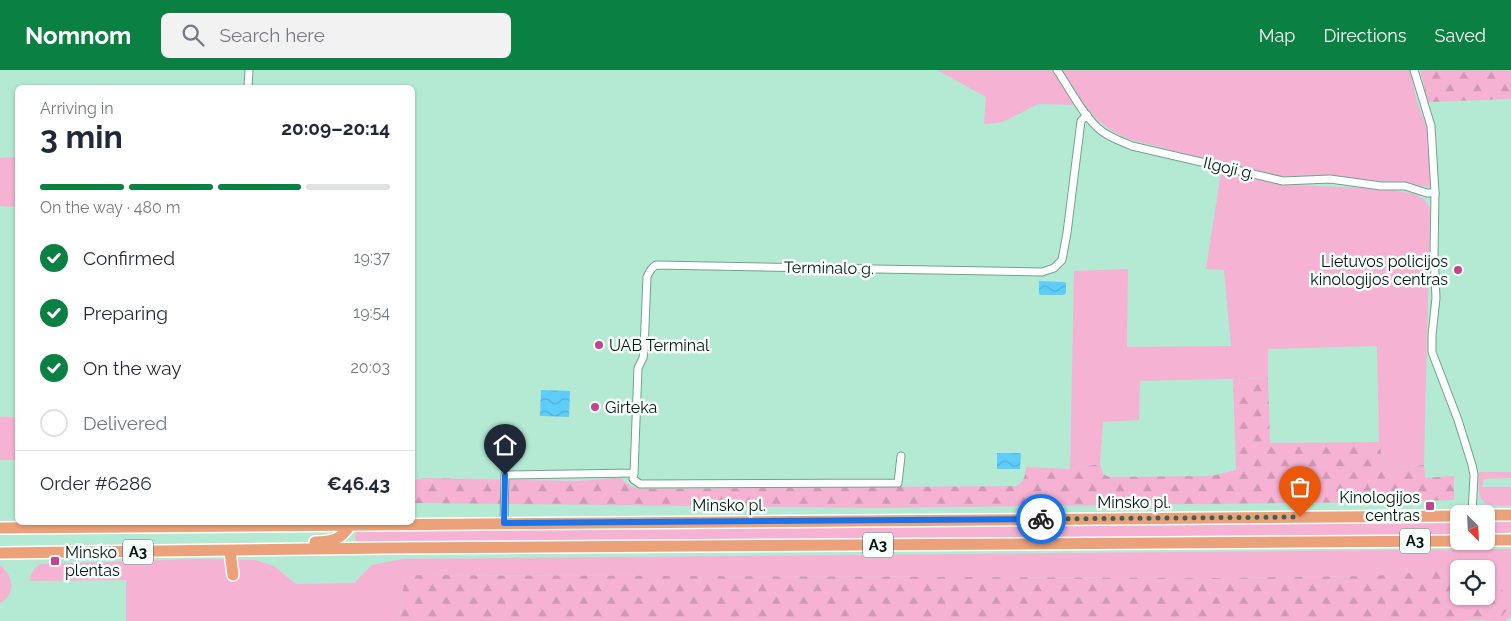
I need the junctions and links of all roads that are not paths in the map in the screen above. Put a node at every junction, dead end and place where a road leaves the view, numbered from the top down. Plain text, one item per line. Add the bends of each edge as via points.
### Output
1 (249, 70) edge
2 (1057, 70) edge
3 (1414, 70) edge
4 (248, 85) edge
5 (1087, 115) junction
6 (1435, 193) junction
7 (901, 456) dead end
8 (634, 473) junction
9 (1472, 505) edge
10 (1495, 515) edge
11 (1511, 515) edge
12 (1450, 516) edge
13 (504, 523) junction
14 (415, 524) edge
15 (163, 525) edge
16 (349, 525) edge
17 (0, 528) edge
18 (1495, 540) edge
19 (1511, 540) edge
20 (1450, 541) edge
21 (254, 550) junction
22 (230, 551) junction
23 (0, 553) edge
24 (233, 575) dead end

1 - 4 street
2 - 5 street, Ilgoji g.
3 - 6 street via 1431,126
5 - 6 street, Ilgoji g. via 1098,129 1132,146 1283,181 1330,179 1405,186
5 - 8 street, Terminalo g. via 1081,121 1062,260 1054,268 1042,272 653,267 647,277 644,350 638,368
6 - 9 street via 1436,298 1432,352 1472,465
7 - 8 street via 898,483 640,484 633,479
8 - 13 street via 505,475
10 - 11 highway
12 - 13 highway, Minsko pl. / A3
13 - 14 highway, Minsko pl. / A3
15 - 17 highway, Minsko pl. / A3
16 - 21 highway via 344,534 328,542 283,543
18 - 19 highway
20 - 21 highway, A3
21 - 22 highway, A3
22 - 23 highway, A3
22 - 24 highway

